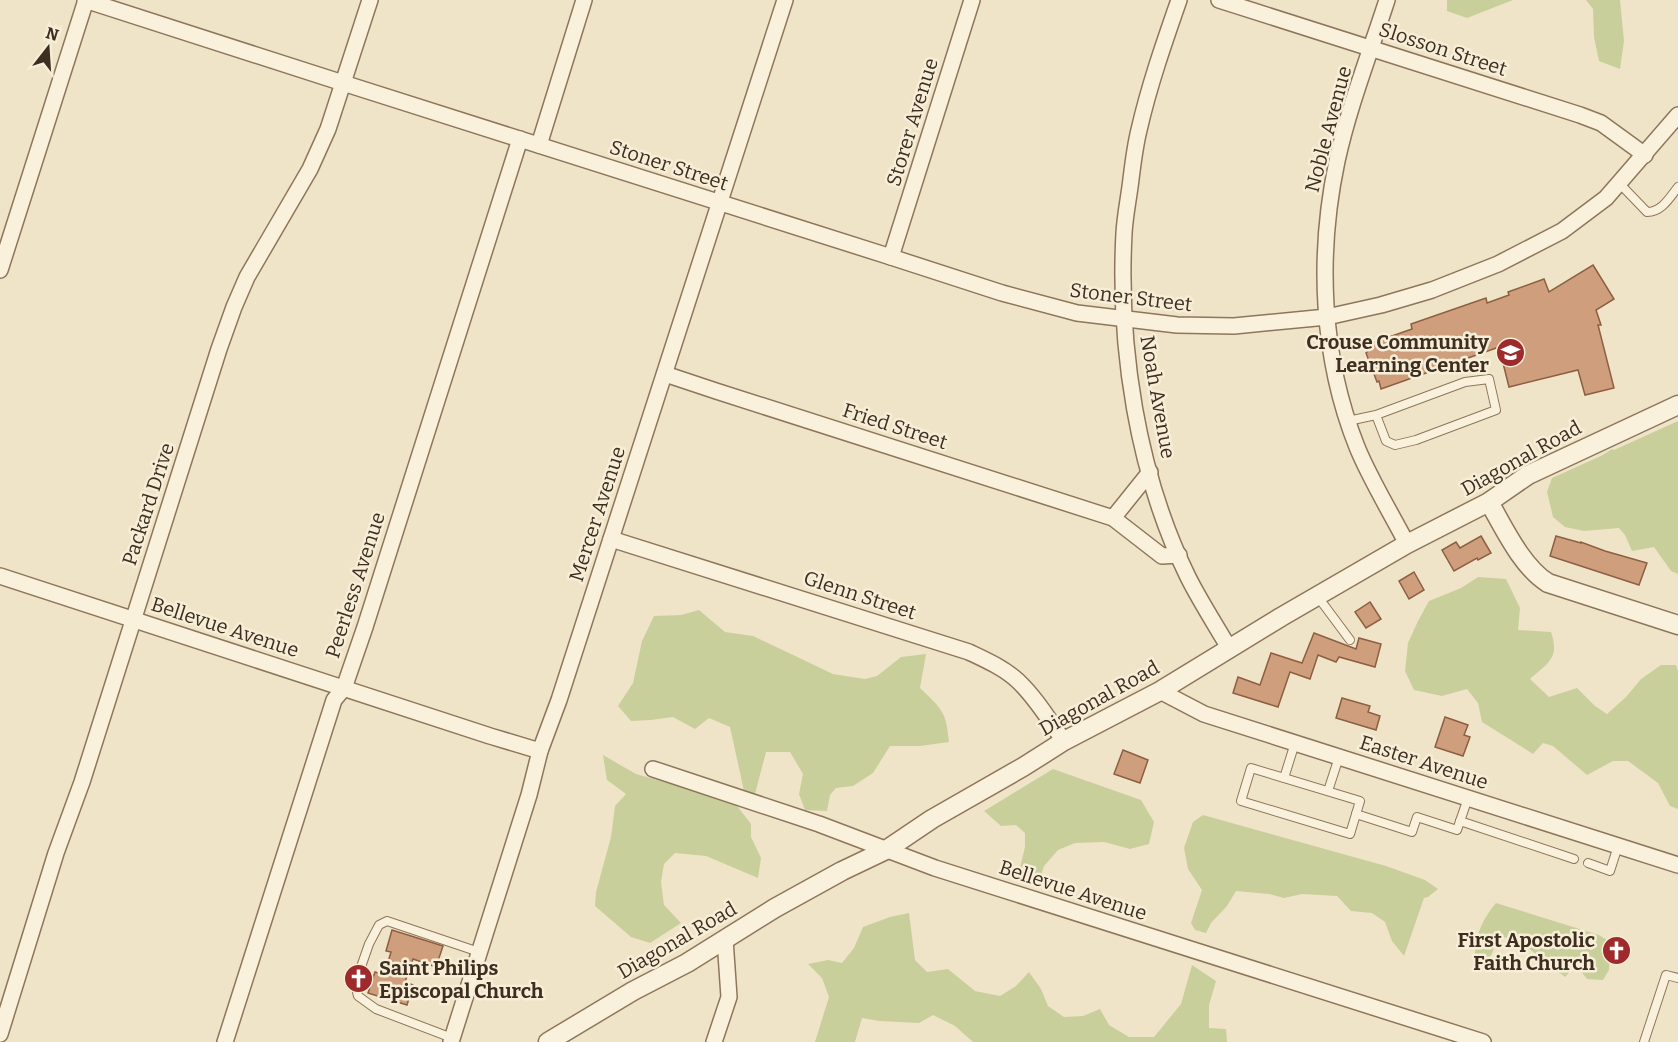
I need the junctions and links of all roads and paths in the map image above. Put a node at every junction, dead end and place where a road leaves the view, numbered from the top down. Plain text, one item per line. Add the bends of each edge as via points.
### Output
1 (86, 0) edge
2 (370, 0) edge
3 (584, 0) edge
4 (785, 0) edge
5 (972, 0) edge
6 (1179, 0) edge
7 (1220, 0) edge
8 (1387, 0) edge
9 (126, 6) edge
10 (1371, 49) junction
11 (343, 83) junction
12 (1678, 115) edge
13 (520, 139) junction
14 (538, 145) junction
15 (1645, 155) junction
16 (1620, 184) junction
17 (1678, 187) edge
18 (720, 203) junction
19 (891, 257) junction
20 (0, 270) edge
21 (1327, 317) junction
22 (1124, 320) junction
23 (665, 374) junction
24 (1678, 405) edge
25 (1376, 416) junction
26 (1348, 422) junction
27 (1150, 472) junction
28 (1489, 502) junction
29 (1113, 518) junction
30 (611, 539) junction
31 (1407, 544) junction
32 (1179, 555) junction
33 (0, 576) edge
34 (1317, 596) junction
35 (134, 619) junction
36 (1678, 625) edge
37 (1350, 640) dead end
38 (1229, 648) junction
39 (344, 688) junction
40 (1160, 691) junction
41 (1064, 741) junction
42 (1295, 743) junction
43 (540, 751) junction
44 (1339, 757) junction
45 (653, 769) dead end
46 (1284, 778) junction
47 (1328, 791) junction
48 (1468, 798) junction
49 (1356, 814) junction
50 (1460, 821) junction
51 (1618, 846) junction
52 (886, 850) junction
53 (1574, 859) dead end
54 (1588, 863) dead end
55 (1678, 865) edge
56 (725, 939) junction
57 (479, 952) junction
58 (1678, 978) edge
59 (0, 1034) edge
60 (451, 1040) edge
61 (225, 1042) edge
62 (548, 1042) edge
63 (714, 1042) edge
64 (1483, 1042) edge
65 (1644, 1042) edge

1 - 9 street
1 - 20 street
2 - 11 street, Packard Drive
3 - 14 street
4 - 18 street, Mercer Avenue
5 - 19 street, Storer Avenue
6 - 22 street, Noah Avenue via 1138,131 1124,231
7 - 10 street, Slosson Street
8 - 10 street, Noble Avenue
9 - 11 street
10 - 15 street, Slosson Street via 1601,123
10 - 21 street, Noble Avenue via 1346,127 1329,203 1324,271
11 - 13 street
11 - 35 street, Packard Drive via 310,169 258,257 234,308
12 - 15 street, Stoner Street
13 - 14 street, Stoner Street
13 - 39 street, Peerless Avenue
14 - 18 street, Stoner Street
15 - 16 street, Stoner Street
16 - 17 lane via 1647,212 1658,210
16 - 21 street, Stoner Street via 1574,223 1498,264 1432,290
18 - 19 street, Stoner Street
18 - 23 street, Mercer Avenue
19 - 22 street, Stoner Street via 1055,309
21 - 22 street, Stoner Street via 1234,326
21 - 26 street, Noble Avenue
22 - 27 street, Noah Avenue via 1129,371
23 - 29 street, Fried Street
23 - 30 street, Mercer Avenue
24 - 28 street, Diagonal Road via 1542,468
25 - 25 lane via 1386,441 1395,445 1496,410 1489,379 1465,382
25 - 26 lane
26 - 31 street, Noble Avenue via 1358,450
27 - 29 street
27 - 32 street, Noah Avenue
28 - 31 street, Diagonal Road
28 - 36 street via 1538,577
29 - 32 street, Fried Street via 1162,556
30 - 41 street, Glenn Street via 979,657 1018,681
30 - 43 street, Mercer Avenue
31 - 34 street, Diagonal Road
32 - 38 street, Noah Avenue
33 - 35 street, Bellevue Avenue
34 - 37 lane
34 - 38 street, Diagonal Road
35 - 39 street, Bellevue Avenue
35 - 59 street, Packard Drive
38 - 40 street, Diagonal Road
39 - 43 street, Bellevue Avenue
39 - 61 street, Peerless Avenue via 334,700
40 - 41 street, Diagonal Road
40 - 42 street, Easter Avenue via 1204,714
41 - 52 street, Diagonal Road
42 - 44 street, Easter Avenue
42 - 46 lane
43 - 57 street, Mercer Avenue
44 - 47 lane
44 - 48 street, Easter Avenue
45 - 52 street, Bellevue Avenue
46 - 47 lane
46 - 49 lane via 1251,768 1241,801 1350,834
47 - 49 lane via 1360,801
48 - 50 lane
48 - 51 street, Easter Avenue
49 - 50 lane via 1412,832 1417,817 1457,830
50 - 53 lane
51 - 54 lane via 1610,871
51 - 55 street, Easter Avenue
52 - 56 street, Diagonal Road
52 - 64 street, Bellevue Avenue
56 - 62 street, Diagonal Road
56 - 63 street via 729,997
57 - 60 street, Mercer Avenue
57 - 60 lane via 387,921 380,925 369,944 355,984 358,996 376,1009
58 - 65 lane via 1666,975

